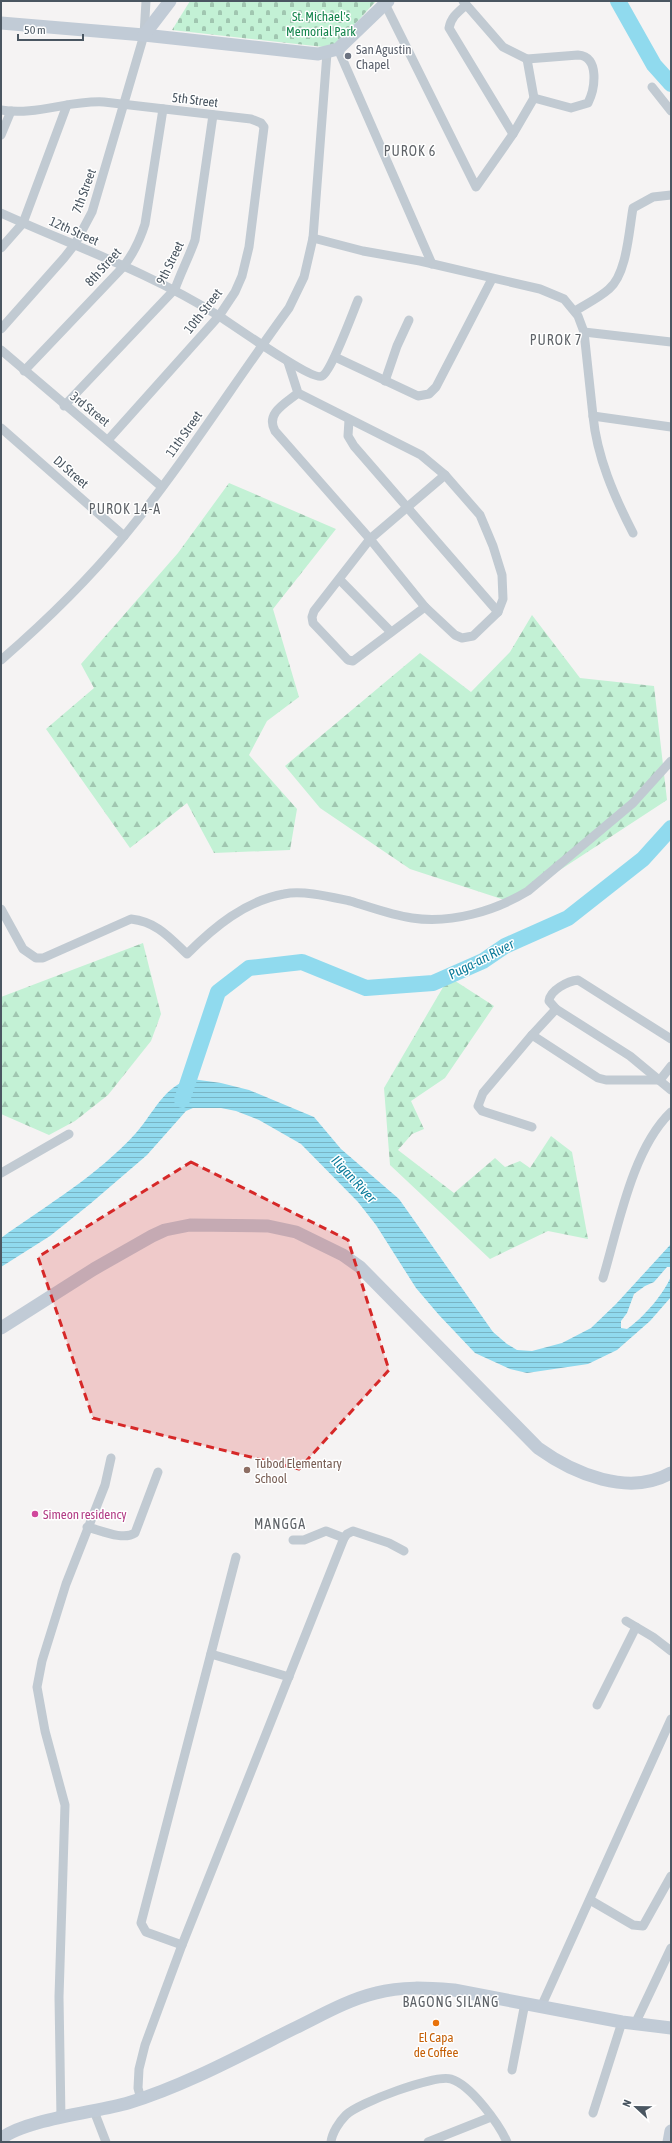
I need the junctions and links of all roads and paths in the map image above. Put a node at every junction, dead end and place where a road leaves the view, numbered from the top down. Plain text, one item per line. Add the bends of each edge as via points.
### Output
1 (146, 1) edge
2 (170, 1) edge
3 (386, 3) edge
4 (464, 3) edge
5 (1, 24) edge
6 (144, 35) junction
7 (332, 51) junction
8 (527, 59) junction
9 (652, 87) dead end
10 (534, 98) junction
11 (124, 104) junction
12 (67, 106) junction
13 (163, 109) junction
14 (1, 110) edge
15 (11, 111) junction
16 (671, 111) edge
17 (213, 115) junction
18 (261, 122) joint
19 (513, 134) junction
20 (1, 135) edge
21 (671, 196) edge
22 (1, 213) edge
23 (23, 222) junction
24 (314, 238) junction
25 (75, 244) junction
26 (1, 248) edge
27 (432, 264) junction
28 (123, 267) junction
29 (492, 279) junction
30 (174, 289) junction
31 (358, 300) dead end
32 (575, 311) junction
33 (219, 316) junction
34 (409, 320) dead end
35 (1, 329) edge
36 (584, 332) junction
37 (671, 342) edge
38 (262, 345) junction
39 (1, 350) edge
40 (335, 357) junction
41 (288, 362) junction
42 (24, 371) junction
43 (385, 381) junction
44 (298, 393) junction
45 (64, 406) junction
46 (594, 416) junction
47 (349, 420) junction
48 (671, 427) edge
49 (1, 428) edge
50 (108, 440) junction
51 (445, 475) junction
52 (162, 487) junction
53 (407, 507) junction
54 (633, 533) dead end
55 (124, 536) junction
56 (370, 539) junction
57 (340, 580) junction
58 (425, 606) junction
59 (498, 612) junction
60 (391, 632) junction
61 (1, 660) edge
62 (671, 761) edge
63 (1, 909) edge
64 (556, 1009) junction
65 (532, 1035) junction
66 (671, 1039) edge
67 (671, 1066) edge
68 (660, 1080) junction
69 (671, 1090) edge
70 (671, 1112) edge
71 (532, 1127) dead end
72 (69, 1134) dead end
73 (1, 1173) edge
74 (603, 1278) dead end
75 (1, 1328) edge
76 (111, 1458) dead end
77 (158, 1472) dead end
78 (671, 1473) edge
79 (87, 1527) junction
80 (344, 1538) junction
81 (293, 1540) dead end
82 (404, 1551) dead end
83 (236, 1557) dead end
84 (626, 1621) dead end
85 (636, 1627) junction
86 (671, 1651) edge
87 (211, 1654) junction
88 (289, 1677) junction
89 (597, 1705) dead end
90 (671, 1718) edge
91 (671, 1876) edge
92 (590, 1900) junction
93 (182, 1945) junction
94 (670, 1954) edge
95 (525, 2003) junction
96 (541, 2007) junction
97 (628, 2023) junction
98 (671, 2028) edge
99 (512, 2070) dead end
100 (141, 2099) junction
101 (94, 2112) junction
102 (593, 2113) dead end
103 (61, 2118) junction
104 (491, 2118) junction
105 (671, 2131) edge
106 (1, 2139) edge
107 (106, 2142) edge
108 (331, 2142) edge
109 (428, 2142) edge
110 (507, 2142) edge
111 (669, 2142) edge

1 - 6 street, 7th Street
2 - 6 street
3 - 7 street
3 - 19 street via 476,187
4 - 8 street via 503,47
4 - 19 street via 450,21 449,28
5 - 6 street
6 - 7 street via 308,53
6 - 11 street, 7th Street
7 - 24 street, 11th Street
7 - 27 street
8 - 10 street
8 - 10 street via 585,55 590,58 594,71 592,95 588,103 571,108
9 - 16 street
10 - 19 street
11 - 12 street, 5th Street via 85,101
11 - 13 street, 5th Street
11 - 25 street, 7th Street via 92,212
12 - 15 street, 5th Street
12 - 23 street
13 - 17 street, 5th Street
13 - 28 street, 8th Street via 145,224 140,240
14 - 15 street, 5th Street
15 - 20 street
17 - 18 street, 5th Street
17 - 30 street, 9th Street via 195,240 189,260
18 - 33 street, 10th Street via 264,133 247,260 235,292
21 - 32 street via 653,197 633,208 624,259 617,281
22 - 23 street, 12th Street
23 - 25 street, 12th Street
23 - 26 street
24 - 27 street
24 - 38 street, 11th Street via 299,290
25 - 28 street, 12th Street
25 - 35 street, 7th Street
27 - 29 street
28 - 30 street, 12th Street
28 - 42 street, 8th Street
29 - 32 street via 552,293
29 - 43 street via 436,387 428,394 418,396
30 - 33 street, 12th Street
30 - 45 street, 9th Street
31 - 40 street
32 - 36 street
33 - 38 street, 12th Street
33 - 50 street, 10th Street
34 - 43 street
36 - 37 street
36 - 46 street
38 - 41 street, 12th Street
38 - 52 street, 11th Street
39 - 42 street, 3rd Street
40 - 41 street, 12th Street via 326,373 317,377
40 - 43 street
41 - 44 street
42 - 45 street, 3rd Street
44 - 47 street
44 - 56 street via 274,413 272,425
45 - 50 street, 3rd Street
46 - 48 street
46 - 54 street via 595,439 601,460
47 - 51 street via 421,456
47 - 53 street via 348,436 354,446
49 - 55 street, DJ Street
50 - 52 street, 3rd Street
51 - 53 street
51 - 59 street via 480,516 493,546 502,575 503,599
52 - 55 street, 11th Street
53 - 56 street
53 - 59 street
55 - 61 street, 11th Street via 74,591
56 - 57 street
56 - 58 street
57 - 60 street
57 - 60 street via 314,611 312,617 313,623 348,660 354,661 359,658
58 - 59 street via 455,635 462,638 473,636
58 - 60 street
62 - 63 street via 633,803 528,891 512,901 460,916 437,919 412,918 327,896 285,894 252,904 212,928 187,954 157,927 145,920 131,919 43,958 36,958 23,949
64 - 65 street
64 - 66 street via 549,1001 551,994 578,980
64 - 68 street via 630,1056
65 - 68 street via 598,1078
65 - 71 street via 483,1093 478,1106 482,1112
67 - 68 street
68 - 69 street
70 - 74 street via 644,1150 636,1168
72 - 73 street
75 - 78 street via 94,1268 165,1230 190,1224 268,1226 296,1232 343,1255 360,1267 538,1448 560,1463 579,1472 621,1482 640,1483 656,1480
76 - 79 street via 105,1486
77 - 79 street via 135,1533 123,1536
79 - 103 street via 51,1630 37,1687 43,1724 65,1805 59,1997
80 - 81 street via 326,1531 304,1540
80 - 82 street via 354,1531
80 - 88 street
83 - 87 street
84 - 85 street
85 - 86 street
85 - 89 street
87 - 88 street
87 - 93 street via 141,1924 146,1932
88 - 93 street
90 - 92 street
91 - 92 street via 643,1926 633,1925
92 - 96 street
93 - 100 street via 145,2045 139,2069 138,2088
94 - 97 street
95 - 96 street
95 - 99 street
95 - 100 street via 475,1993 428,1988 394,1989 375,1993
96 - 97 street
97 - 98 street
97 - 102 street
100 - 101 street
101 - 103 street
101 - 107 street
103 - 106 street via 20,2128
104 - 108 street via 463,2086 450,2078 436,2078 422,2081 357,2108 346,2115
104 - 109 street
104 - 110 street via 501,2129
105 - 111 street

